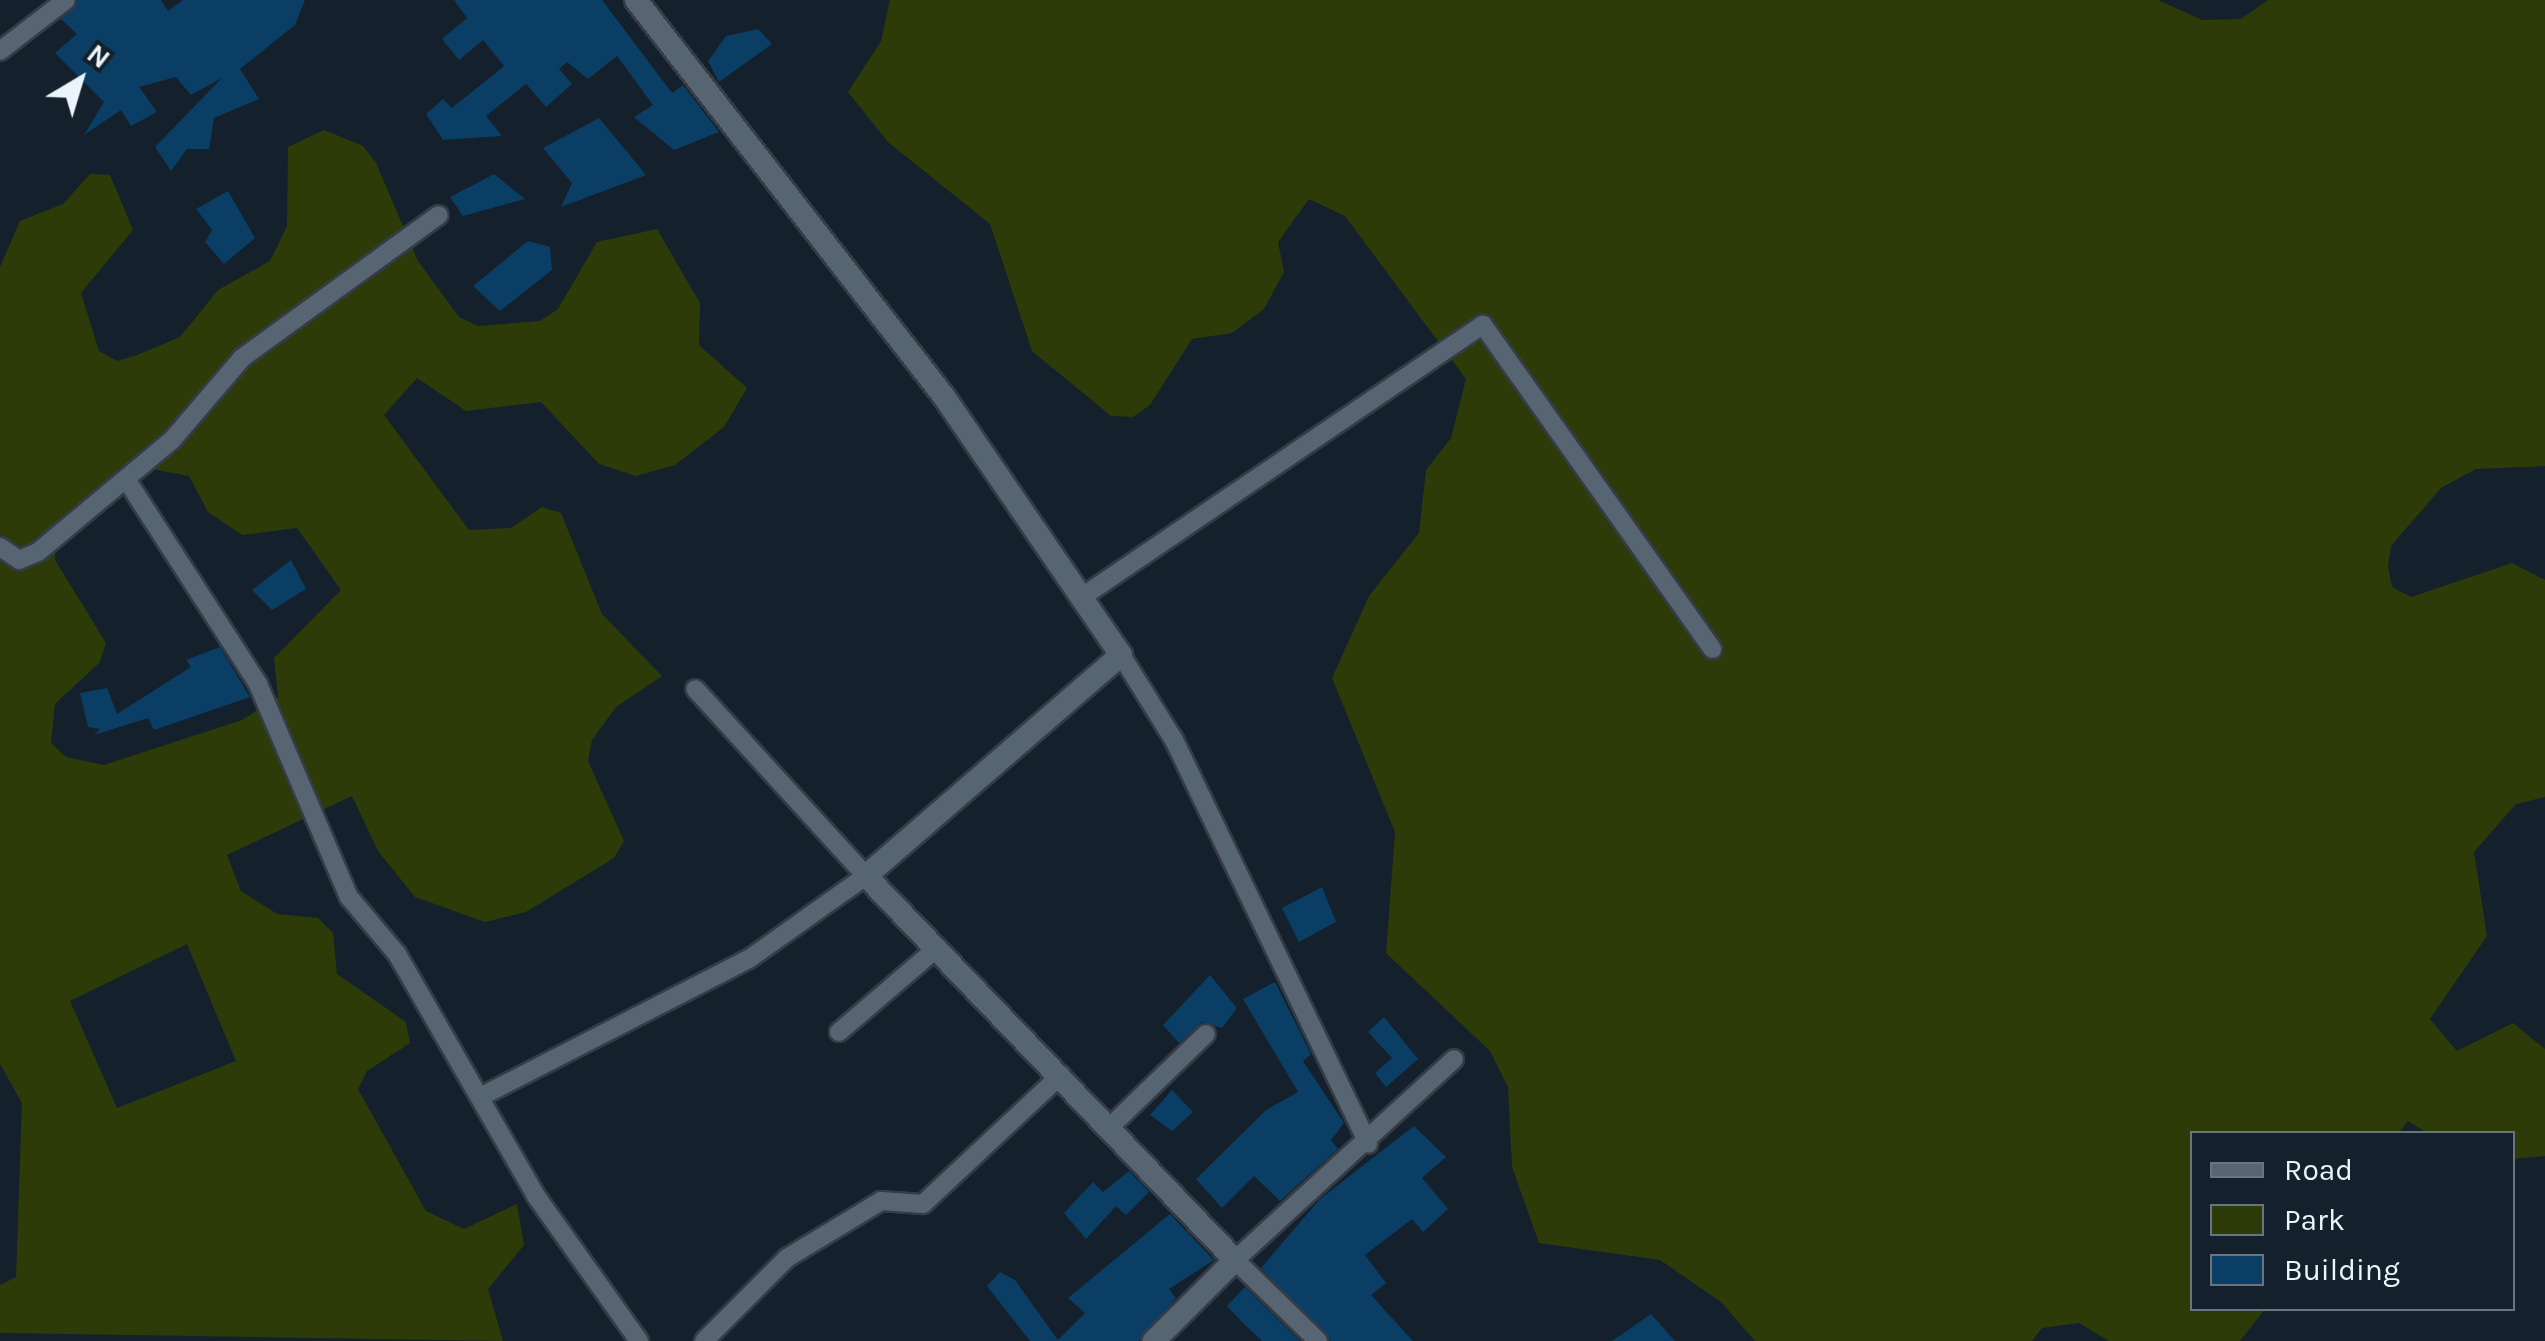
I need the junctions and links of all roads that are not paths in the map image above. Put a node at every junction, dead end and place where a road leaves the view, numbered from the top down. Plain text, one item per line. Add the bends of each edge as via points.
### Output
1 (66, 0) edge
2 (636, 0) edge
3 (0, 50) edge
4 (439, 215) dead end
5 (126, 479) junction
6 (0, 547) edge
7 (1085, 595) junction
8 (1712, 649) dead end
9 (1121, 656) junction
10 (695, 690) dead end
11 (866, 876) junction
12 (938, 947) junction
13 (839, 1032) dead end
14 (1206, 1034) dead end
15 (1454, 1059) dead end
16 (1061, 1075) junction
17 (482, 1096) junction
18 (1110, 1126) junction
19 (1368, 1144) junction
20 (1236, 1260) junction
21 (639, 1341) edge
22 (704, 1341) edge
23 (1154, 1341) edge
24 (1318, 1341) edge

1 - 3 street
2 - 7 street via 945,398
4 - 5 street via 242,358
5 - 6 street via 27,558
5 - 17 street via 258,684 349,897 397,954
7 - 8 street via 1483,325
7 - 9 street
9 - 11 street
9 - 19 street via 1174,740
10 - 11 street
11 - 12 street
11 - 17 street via 749,959
12 - 13 street
12 - 16 street
14 - 18 street
15 - 19 street
16 - 18 street
16 - 22 street via 923,1204 882,1201 787,1258
17 - 21 street via 536,1196
18 - 20 street
19 - 20 street
20 - 23 street
20 - 24 street

